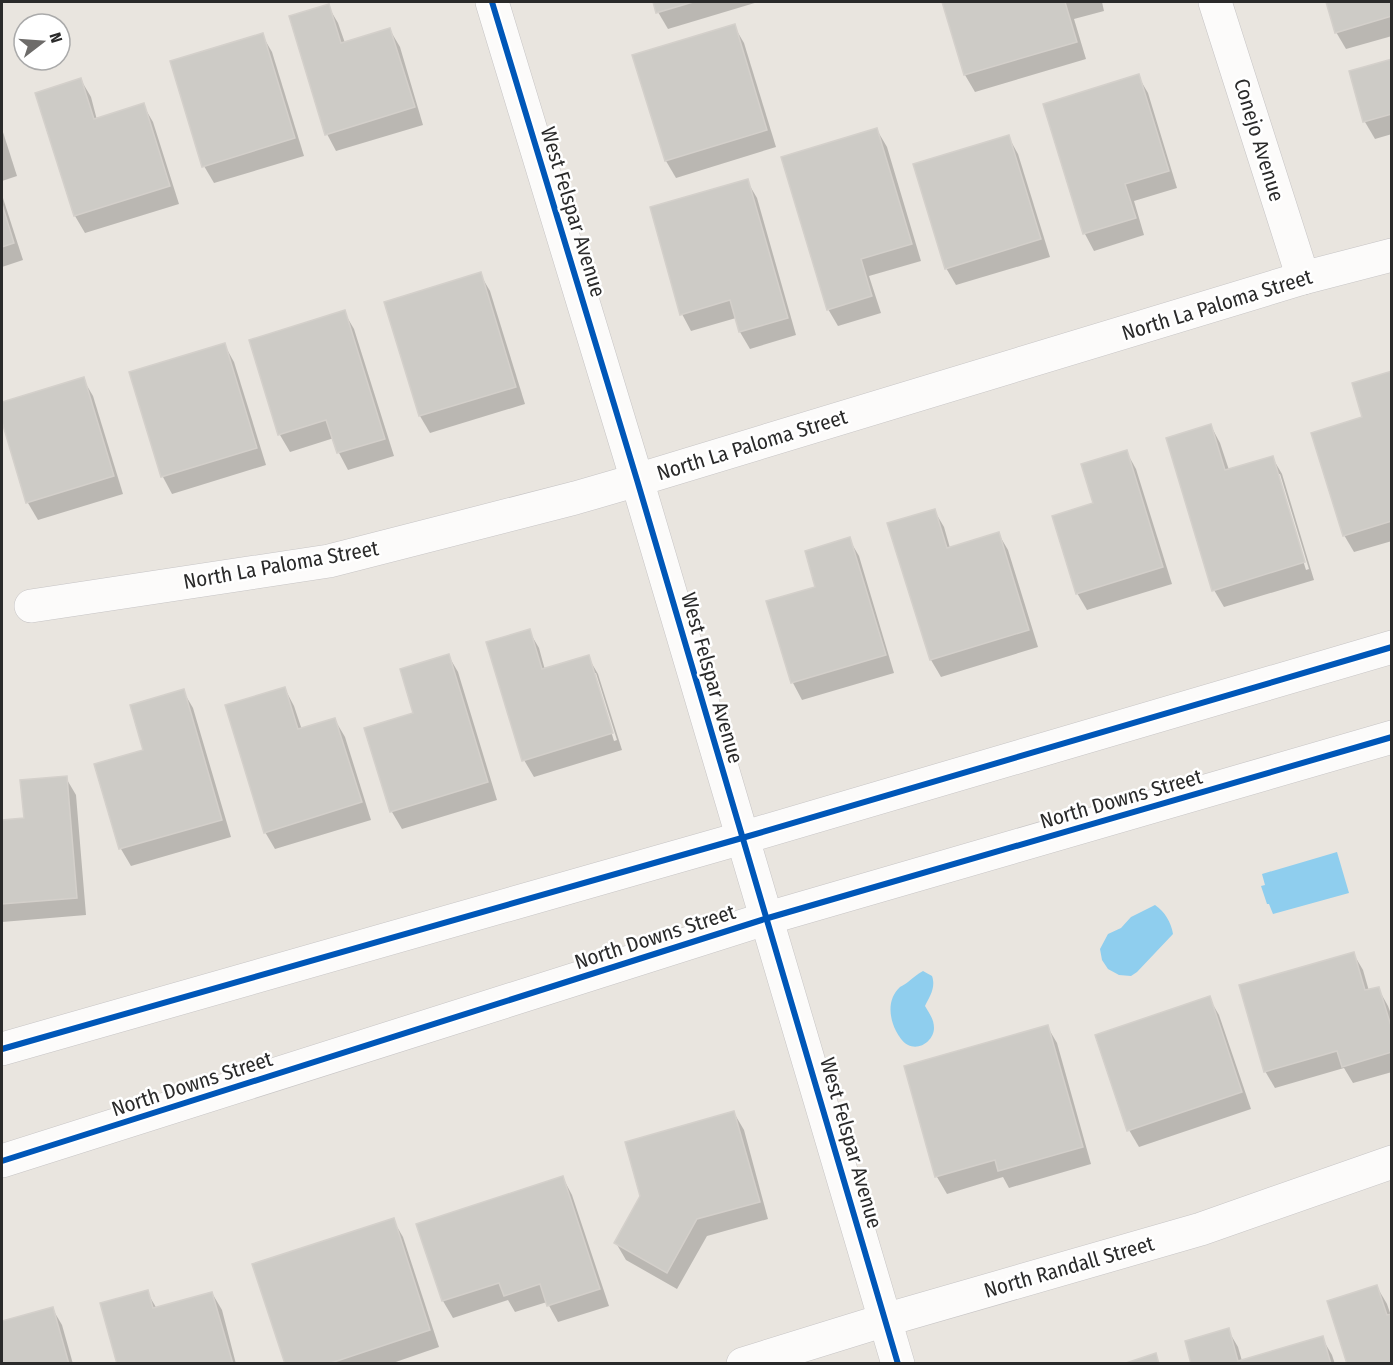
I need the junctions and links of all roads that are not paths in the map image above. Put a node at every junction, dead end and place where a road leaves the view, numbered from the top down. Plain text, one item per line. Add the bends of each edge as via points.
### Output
1 (492, 2) edge
2 (1215, 2) edge
3 (1392, 255) edge
4 (1303, 278) junction
5 (637, 480) junction
6 (31, 606) dead end
7 (1392, 647) edge
8 (1392, 737) edge
9 (742, 838) junction
10 (768, 918) junction
11 (2, 1049) edge
12 (2, 1161) edge
13 (1392, 1162) edge
14 (885, 1320) junction
15 (743, 1364) edge
16 (898, 1364) edge

1 - 5 street, West Felspar Avenue
2 - 4 street, Conejo Avenue
3 - 4 street, North La Paloma Street
4 - 5 street, North La Paloma Street
5 - 6 street, North La Paloma Street via 329,561
5 - 9 street, West Felspar Avenue
7 - 9 street
8 - 10 street, North Downs Street
9 - 10 street, West Felspar Avenue
9 - 11 street
10 - 12 street, North Downs Street
10 - 14 street, West Felspar Avenue
13 - 14 street, North Randall Street via 1202,1229
14 - 15 street, North Randall Street
14 - 16 street, West Felspar Avenue

